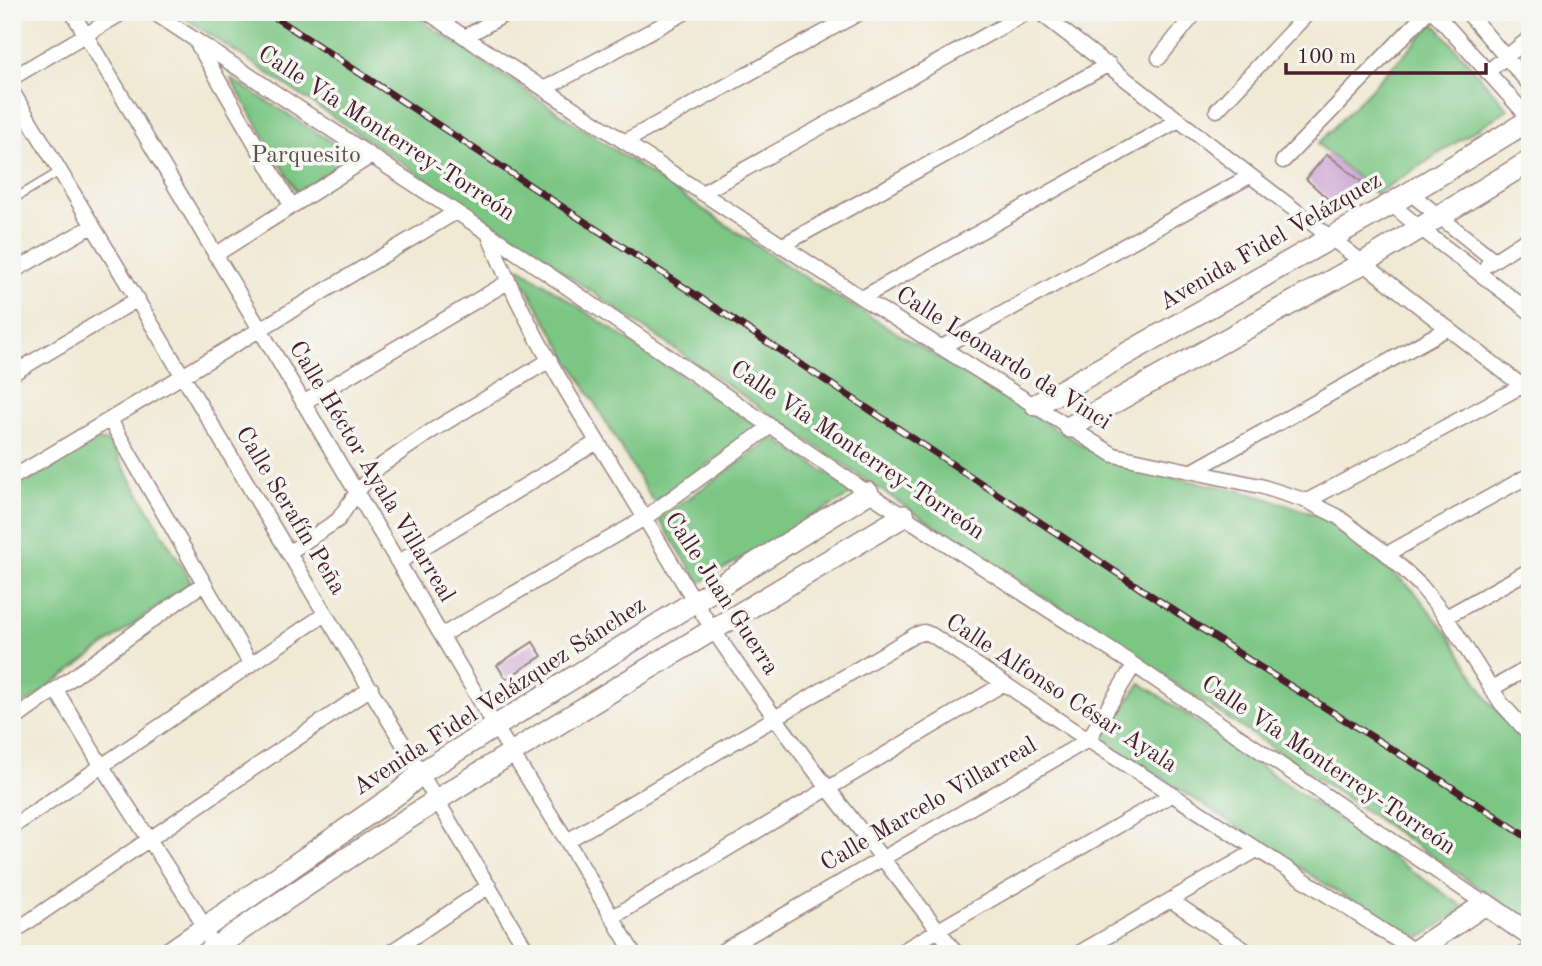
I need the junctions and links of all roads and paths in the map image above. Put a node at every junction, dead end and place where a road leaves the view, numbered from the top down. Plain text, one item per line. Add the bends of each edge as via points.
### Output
1 (72, 12) edge
2 (124, 12) edge
3 (153, 12) edge
4 (427, 12) edge
5 (509, 12) edge
6 (686, 12) edge
7 (861, 12) edge
8 (1028, 12) edge
9 (1040, 12) edge
10 (1196, 12) edge
11 (1309, 12) edge
12 (1427, 12) edge
13 (1434, 12) edge
14 (1467, 12) edge
15 (85, 35) junction
16 (465, 37) junction
17 (1530, 37) edge
18 (195, 40) junction
19 (1504, 57) junction
20 (1159, 58) dead end
21 (1109, 64) junction
22 (1486, 72) junction
23 (12, 78) edge
24 (1530, 85) edge
25 (544, 89) junction
26 (12, 91) edge
27 (1217, 110) dead end
28 (1179, 120) junction
29 (1530, 120) edge
30 (624, 142) junction
31 (371, 156) junction
32 (1530, 160) edge
33 (1283, 161) dead end
34 (59, 172) junction
35 (1250, 176) junction
36 (702, 193) junction
37 (1410, 193) junction
38 (12, 201) edge
39 (1391, 204) junction
40 (291, 205) junction
41 (456, 212) junction
42 (1438, 216) junction
43 (92, 226) junction
44 (1420, 228) junction
45 (488, 233) junction
46 (1530, 237) edge
47 (1331, 238) junction
48 (781, 246) junction
49 (215, 255) junction
50 (1494, 260) junction
51 (1363, 263) junction
52 (12, 272) edge
53 (1478, 272) junction
54 (508, 282) junction
55 (862, 298) junction
56 (138, 299) junction
57 (1530, 312) edge
58 (1448, 328) junction
59 (259, 331) junction
60 (942, 347) junction
61 (550, 360) junction
62 (12, 374) edge
63 (184, 376) junction
64 (1526, 389) edge
65 (303, 403) junction
66 (1036, 405) junction
67 (110, 420) junction
68 (771, 426) junction
69 (1070, 427) junction
70 (597, 442) junction
71 (1193, 471) junction
72 (1530, 475) edge
73 (12, 478) edge
74 (357, 492) junction
75 (868, 493) junction
76 (1307, 501) junction
77 (904, 516) junction
78 (645, 518) junction
79 (288, 553) junction
80 (1387, 554) junction
81 (399, 562) junction
82 (1530, 570) edge
83 (204, 583) junction
84 (695, 601) junction
85 (325, 614) junction
86 (1446, 617) junction
87 (713, 629) junction
88 (442, 635) junction
89 (250, 663) junction
90 (1134, 665) junction
91 (1530, 667) edge
92 (1003, 684) junction
93 (371, 688) junction
94 (1491, 688) junction
95 (56, 690) junction
96 (775, 717) junction
97 (12, 721) edge
98 (495, 726) junction
99 (1530, 736) edge
100 (1088, 740) junction
101 (511, 754) junction
102 (101, 765) junction
103 (421, 774) junction
104 (828, 787) junction
105 (1173, 794) junction
106 (438, 801) junction
107 (12, 827) edge
108 (150, 838) junction
109 (567, 841) junction
110 (1257, 850) junction
111 (881, 859) junction
112 (489, 886) junction
113 (1172, 901) junction
114 (1485, 904) junction
115 (613, 917) junction
116 (204, 928) junction
117 (938, 929) junction
118 (12, 933) edge
119 (1530, 935) edge
120 (1530, 950) edge
121 (212, 952) edge
122 (1248, 953) edge
123 (1413, 953) edge
124 (167, 954) edge
125 (388, 954) edge
126 (529, 954) edge
127 (634, 954) edge
128 (717, 954) edge
129 (897, 954) edge
130 (957, 954) edge
131 (1077, 954) edge
132 (1523, 954) edge

1 - 15 street, Calle Héctor Ayala Villarreal
2 - 15 street
3 - 18 street, Calle Vía Monterrey-Torreón
4 - 16 street, Calle Leonardo da Vinci
5 - 16 street
6 - 25 street
7 - 30 street
8 - 36 street
9 - 21 street
10 - 20 street
11 - 27 street
12 - 33 street
13 - 22 street
14 - 19 street
15 - 23 street
15 - 49 street, Calle Héctor Ayala Villarreal
16 - 25 street, Calle Leonardo da Vinci
17 - 19 street
18 - 31 street, Calle Vía Monterrey-Torreón
18 - 40 street
19 - 22 street
19 - 24 street
21 - 28 street
21 - 48 street
22 - 29 street
25 - 30 street, Calle Leonardo da Vinci
26 - 34 street, Calle Serafín Peña
28 - 35 street
28 - 55 street
29 - 37 street, Avenida Fidel Velázquez
30 - 36 street, Calle Leonardo da Vinci
31 - 40 street
31 - 41 street, Calle Vía Monterrey-Torreón
32 - 42 street
34 - 38 lane
34 - 43 street, Calle Serafín Peña
35 - 47 street
35 - 60 street
36 - 48 street, Calle Leonardo da Vinci
37 - 39 street, Avenida Fidel Velázquez
37 - 42 street
39 - 44 street
39 - 47 street, Avenida Fidel Velázquez
40 - 49 street
41 - 45 street, Calle Vía Monterrey-Torreón
41 - 59 street
42 - 44 street
42 - 50 street
43 - 52 street
43 - 56 street, Calle Serafín Peña
44 - 51 street
44 - 53 street
45 - 54 street, Calle Juan Guerra
45 - 68 street, Calle Vía Monterrey-Torreón
46 - 50 street
47 - 51 street
47 - 66 street, Avenida Fidel Velázquez
48 - 55 street, Calle Leonardo da Vinci
49 - 59 street, Calle Héctor Ayala Villarreal
50 - 53 street
51 - 58 street
51 - 69 street
53 - 57 street
54 - 61 street, Calle Juan Guerra
54 - 65 street
55 - 60 street, Calle Leonardo da Vinci
56 - 62 street
56 - 63 street, Calle Serafín Peña
58 - 64 street
58 - 71 street
59 - 63 street
59 - 65 street, Calle Héctor Ayala Villarreal
60 - 66 street, Calle Leonardo da Vinci
61 - 70 street, Calle Juan Guerra
61 - 74 street via 379,467
63 - 67 street
63 - 79 street, Calle Serafín Peña
64 - 76 street
65 - 74 street, Calle Héctor Ayala Villarreal
66 - 69 street, Calle Leonardo da Vinci
67 - 73 street
67 - 83 street
68 - 75 street, Calle Vía Monterrey-Torreón
68 - 78 street
69 - 71 street, Calle Leonardo da Vinci via 1114,455
70 - 78 street, Calle Juan Guerra
70 - 81 street
71 - 76 street, Calle Leonardo da Vinci
72 - 80 street
74 - 79 street via 338,520
74 - 81 street, Calle Héctor Ayala Villarreal
75 - 77 street, Calle Vía Monterrey-Torreón
75 - 84 street, Avenida Fidel Velázquez Sánchez
76 - 80 street, Calle Leonardo da Vinci via 1337,516
77 - 87 street
77 - 90 street, Calle Vía Monterrey-Torreón
78 - 84 street, Calle Juan Guerra
78 - 88 street
79 - 85 street, Calle Serafín Peña
80 - 86 street, Calle Leonardo da Vinci
81 - 88 street, Calle Héctor Ayala Villarreal
82 - 86 street
83 - 89 street
83 - 95 street
84 - 87 street, Calle Juan Guerra
84 - 98 street, Avenida Fidel Velázquez Sánchez
85 - 89 street
85 - 93 street, Calle Serafín Peña
86 - 94 street, Calle Leonardo da Vinci
87 - 96 street, Calle Juan Guerra
87 - 101 street
88 - 98 street, Calle Héctor Ayala Villarreal
89 - 102 street
90 - 100 street, Calle Marcelo Villarreal
90 - 114 street, Calle Vía Monterrey-Torreón
91 - 94 street
92 - 96 street, Calle Alfonso César Ayala via 924,632
92 - 100 street, Calle Alfonso César Ayala
92 - 104 street
93 - 103 street, Calle Serafín Peña
93 - 108 street
94 - 99 street, Calle Leonardo da Vinci
95 - 97 street
95 - 102 street
96 - 104 street, Calle Juan Guerra
96 - 109 street, Calle Alfonso César Ayala
98 - 101 street, Calle Héctor Ayala Villarreal
98 - 103 street, Avenida Fidel Velázquez Sánchez
100 - 105 street, Calle Alfonso César Ayala
100 - 111 street, Calle Marcelo Villarreal
101 - 106 street
101 - 109 street, Calle Héctor Ayala Villarreal
102 - 107 street
102 - 108 street
103 - 106 street, Calle Serafín Peña
103 - 116 street, Avenida Fidel Velázquez Sánchez
104 - 111 street, Calle Juan Guerra
104 - 115 street
105 - 110 street, Calle Alfonso César Ayala
105 - 117 street
106 - 112 street, Calle Serafín Peña
106 - 121 street via 288,897
108 - 116 street
108 - 118 street
109 - 115 street, Calle Héctor Ayala Villarreal
110 - 113 street
110 - 123 street, Calle Alfonso César Ayala
111 - 117 street, Calle Juan Guerra
111 - 128 street, Calle Marcelo Villarreal
112 - 125 street
112 - 126 street, Calle Serafín Peña
113 - 122 street
113 - 131 street
114 - 119 street, Calle Vía Monterrey-Torreón
114 - 123 street
115 - 127 street, Calle Héctor Ayala Villarreal
116 - 121 street
116 - 124 street, Avenida Fidel Velázquez Sánchez
117 - 129 street
117 - 130 street, Calle Juan Guerra
120 - 132 street

